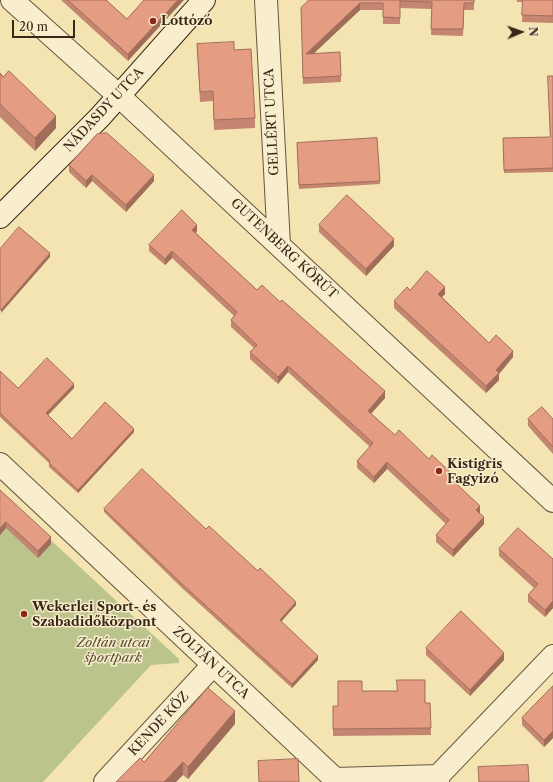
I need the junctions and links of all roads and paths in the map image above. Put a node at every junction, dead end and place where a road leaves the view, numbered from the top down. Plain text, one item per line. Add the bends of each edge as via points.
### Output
1 (12, 0) edge
2 (204, 0) edge
3 (266, 0) edge
4 (119, 96) junction
5 (0, 217) edge
6 (279, 245) junction
7 (0, 464) edge
8 (553, 501) edge
9 (553, 656) edge
10 (213, 665) junction
11 (438, 779) edge
12 (335, 780) edge
13 (105, 782) edge

1 - 4 street, GUTENBERG KÖRÚT
2 - 4 street, NÁDASDY UTCA
3 - 6 street, GELLÉRT UTCA
4 - 5 street, NÁDASDY UTCA
4 - 6 street, GUTENBERG KÖRÚT
6 - 8 street, GUTENBERG KÖRÚT
7 - 10 street, ZOLTÁN UTCA
9 - 11 street
10 - 12 street, ZOLTÁN UTCA
10 - 13 street, KENDE KÖZ
11 - 12 street

